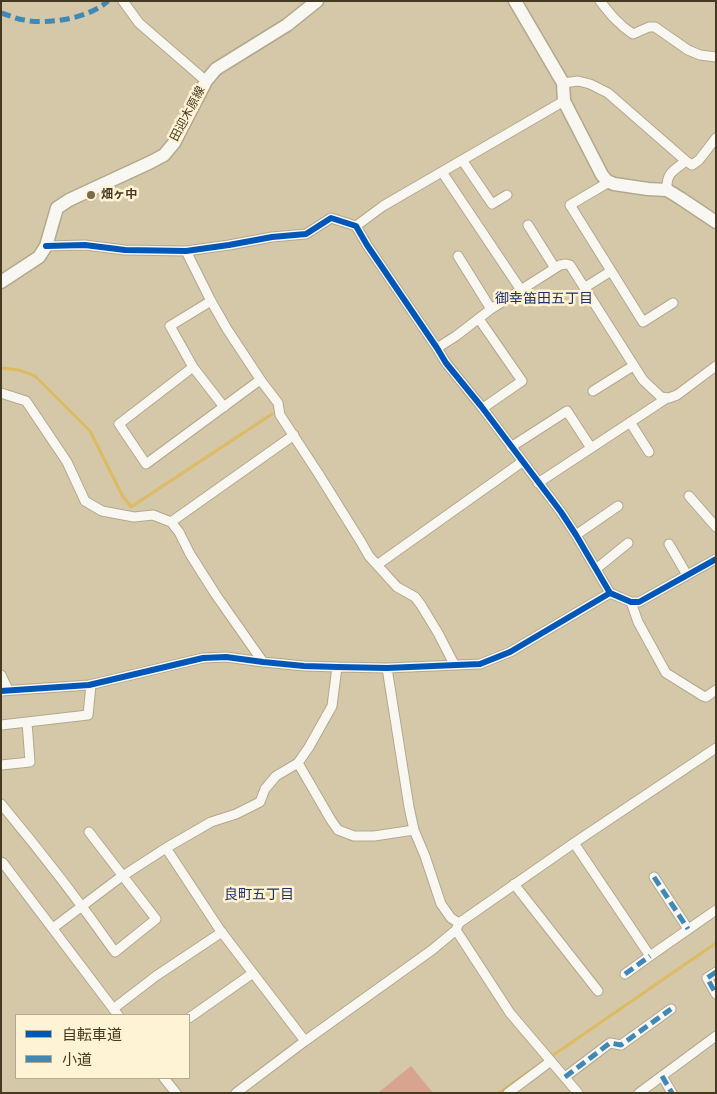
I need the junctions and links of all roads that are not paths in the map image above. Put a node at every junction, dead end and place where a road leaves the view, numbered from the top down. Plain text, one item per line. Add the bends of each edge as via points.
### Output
1 (123, 1) edge
2 (317, 1) edge
3 (515, 1) edge
4 (600, 1) edge
5 (716, 57) edge
6 (206, 81) junction
7 (563, 83) junction
8 (564, 101) junction
9 (716, 139) edge
10 (462, 160) junction
11 (686, 161) junction
12 (442, 172) junction
13 (609, 182) junction
14 (667, 190) junction
15 (507, 195) dead end
16 (716, 222) edge
17 (528, 225) dead end
18 (356, 226) junction
19 (46, 246) junction
20 (186, 251) junction
21 (458, 256) dead end
22 (555, 268) junction
23 (611, 271) junction
24 (1, 282) edge
25 (584, 288) junction
26 (521, 290) junction
27 (211, 301) junction
28 (673, 304) dead end
29 (491, 309) junction
30 (479, 319) junction
31 (437, 348) junction
32 (633, 366) junction
33 (716, 366) edge
34 (193, 367) junction
35 (260, 380) junction
36 (593, 391) dead end
37 (1, 394) edge
38 (666, 398) junction
39 (224, 407) junction
40 (482, 408) junction
41 (630, 422) junction
42 (294, 435) junction
43 (511, 446) junction
44 (591, 448) junction
45 (649, 452) dead end
46 (522, 462) junction
47 (538, 483) junction
48 (689, 496) dead end
49 (618, 506) dead end
50 (171, 522) junction
51 (716, 526) edge
52 (576, 535) junction
53 (628, 543) dead end
54 (668, 544) dead end
55 (716, 559) edge
56 (378, 565) junction
57 (596, 569) junction
58 (688, 575) junction
59 (610, 593) junction
60 (631, 602) junction
61 (263, 662) junction
62 (454, 664) junction
63 (337, 667) junction
64 (387, 668) junction
65 (1, 675) edge
66 (91, 684) junction
67 (716, 690) edge
68 (5, 691) edge
69 (27, 722) junction
70 (1, 725) edge
71 (716, 748) edge
72 (298, 763) junction
73 (1, 765) edge
74 (1, 804) edge
75 (414, 830) junction
76 (89, 832) dead end
77 (574, 843) junction
78 (166, 848) junction
79 (1, 862) edge
80 (122, 876) junction
81 (654, 877) dead end
82 (514, 884) junction
83 (82, 906) junction
84 (716, 910) edge
85 (457, 927) junction
86 (53, 928) junction
87 (688, 929) junction
88 (222, 932) junction
89 (650, 956) junction
90 (716, 972) edge
91 (253, 973) junction
92 (626, 974) dead end
93 (598, 991) dead end
94 (716, 994) edge
95 (671, 1009) dead end
96 (115, 1012) edge
97 (190, 1017) edge
98 (716, 1036) edge
99 (305, 1041) junction
100 (550, 1059) junction
101 (662, 1076) junction
102 (565, 1077) junction
103 (165, 1079) edge
104 (176, 1093) edge
105 (236, 1093) edge
106 (508, 1093) edge
107 (578, 1093) edge
108 (639, 1093) edge
109 (672, 1093) edge

1 - 6 street via 139,23
2 - 6 main road, 田迎木原線 via 287,25 216,69
3 - 7 main road
4 - 5 street via 633,34 655,27 688,50
6 - 19 main road, 田迎木原線 via 174,143 164,155 57,208
7 - 8 main road
7 - 11 street via 578,81 608,93
8 - 10 street
8 - 13 main road via 602,175
9 - 11 street via 699,160 692,165
10 - 12 street
10 - 15 street via 492,204
11 - 14 street via 671,172 666,180
12 - 18 street via 383,206
12 - 26 street
13 - 14 main road
13 - 23 street via 570,205
14 - 16 main road
17 - 22 street
18 - 20 street via 331,218 306,234
18 - 31 street
19 - 20 street
19 - 24 main road, 田迎木原線 via 39,257
20 - 27 street
21 - 29 street
22 - 25 street via 570,265
22 - 26 street
23 - 25 street
23 - 28 street via 643,322
25 - 32 street
26 - 29 street
27 - 34 street via 170,326
27 - 35 street
29 - 30 street
30 - 31 street
30 - 40 street via 522,381
31 - 40 street
32 - 36 street
32 - 38 street via 653,390
33 - 38 street via 677,395
34 - 39 street
34 - 39 street via 119,424 146,464
35 - 39 street
35 - 42 street via 278,403 280,415
37 - 50 street via 26,401 67,462 86,501 102,511 134,517 153,516
38 - 41 street
40 - 43 street
41 - 44 street
41 - 45 street
42 - 50 street
42 - 56 street via 369,556
43 - 44 street via 567,411
43 - 46 street
44 - 47 street
46 - 47 street
46 - 56 street
47 - 52 street
48 - 51 street
49 - 52 street
50 - 61 street
52 - 57 street
53 - 57 street
54 - 58 street
55 - 58 street
56 - 62 street via 397,587 415,597
57 - 59 street
58 - 60 street via 639,602
59 - 60 street
59 - 62 street via 510,652 480,664
60 - 67 street via 638,622 666,673 703,696
61 - 63 street
61 - 66 street via 226,657 203,658
62 - 64 street
63 - 64 street
63 - 72 street via 332,706
64 - 75 street
65 - 68 street
66 - 68 street
66 - 69 street via 88,715
69 - 70 street
69 - 73 street via 30,762
71 - 77 street
72 - 75 street via 338,830 354,836
72 - 78 street via 276,776 265,789 260,802 211,822
74 - 83 street
75 - 85 street via 441,904
76 - 80 street
77 - 82 street
77 - 89 street
78 - 80 street
78 - 88 street
79 - 86 street
80 - 83 street
80 - 83 street via 156,919 115,952
81 - 87 street
82 - 85 street
82 - 93 street
83 - 86 street
84 - 87 street
85 - 99 street via 432,950
85 - 100 street via 510,1013
86 - 96 street
87 - 89 street
88 - 91 street
88 - 96 street via 156,976
89 - 92 street
90 - 94 street via 706,978
91 - 97 street
91 - 99 street
95 - 102 street via 621,1045 610,1043
98 - 101 street
99 - 105 street
100 - 102 street
100 - 106 street
101 - 108 street
101 - 109 street
102 - 107 street
103 - 104 street

